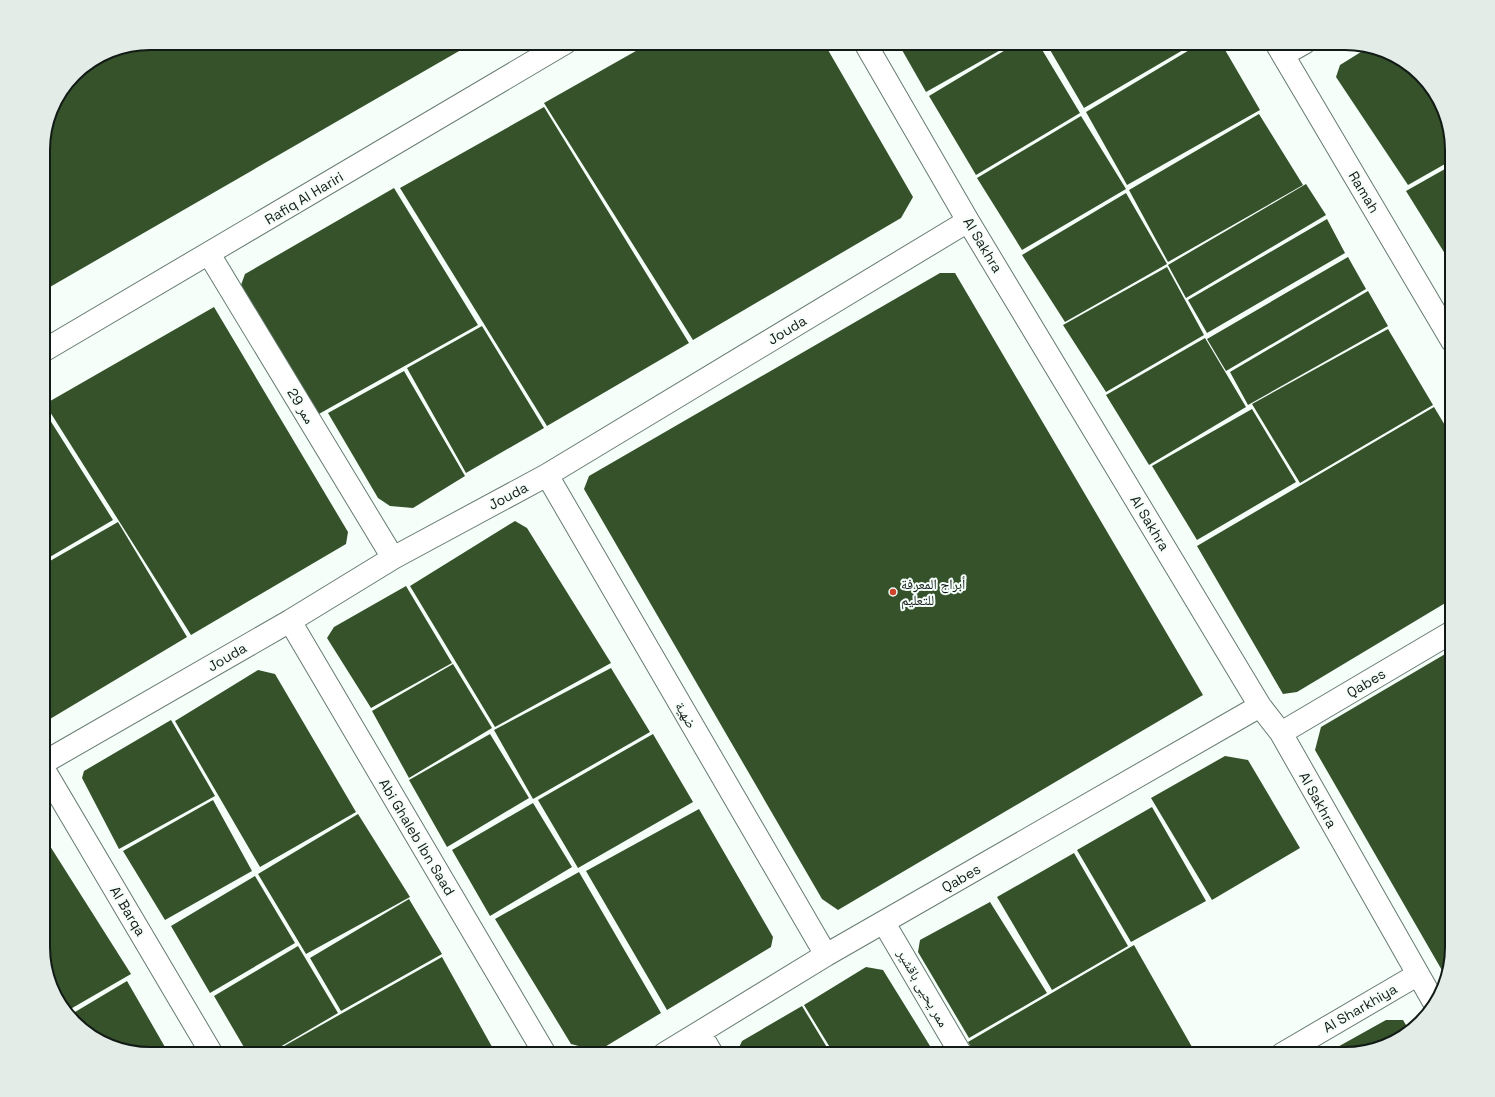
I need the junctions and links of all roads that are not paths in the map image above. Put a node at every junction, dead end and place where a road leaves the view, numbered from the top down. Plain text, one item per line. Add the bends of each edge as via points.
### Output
1 (553, 50) edge
2 (869, 50) edge
3 (1280, 50) edge
4 (968, 221) junction
5 (209, 254) junction
6 (1445, 329) edge
7 (50, 347) edge
8 (547, 475) junction
9 (393, 558) junction
10 (290, 621) junction
11 (1445, 636) edge
12 (1260, 706) junction
13 (1281, 734) junction
14 (50, 759) edge
15 (50, 780) edge
16 (884, 923) junction
17 (826, 956) junction
18 (1417, 975) junction
19 (1431, 998) edge
20 (700, 1033) junction
21 (208, 1047) edge
22 (541, 1047) edge
23 (676, 1047) edge
24 (708, 1047) edge
25 (957, 1047) edge
26 (1294, 1047) edge

1 - 5 street, Rafiq Al Hariri
2 - 4 street, Al Sakhra
3 - 6 street, Ramah
4 - 8 street, Jouda
4 - 12 street, Al Sakhra
5 - 7 street, Rafiq Al Hariri
5 - 9 street, ممر 29
8 - 9 street, Jouda
8 - 17 street, ضهية
9 - 10 street, Jouda
10 - 14 street, Jouda
10 - 22 street, Abi Ghaleb Ibn Saad
11 - 13 street, Qabes
12 - 13 street, Al Sakhra
12 - 16 street, Qabes
13 - 18 street, Al Sakhra
15 - 21 street, Al Barqa
16 - 17 street, Qabes
16 - 25 street, ممر يحيى باقشير
17 - 20 street, Qabes
18 - 19 street, Al Sakhra
18 - 26 street, Al Sharkhiya
20 - 23 street, Qabes
20 - 24 street

